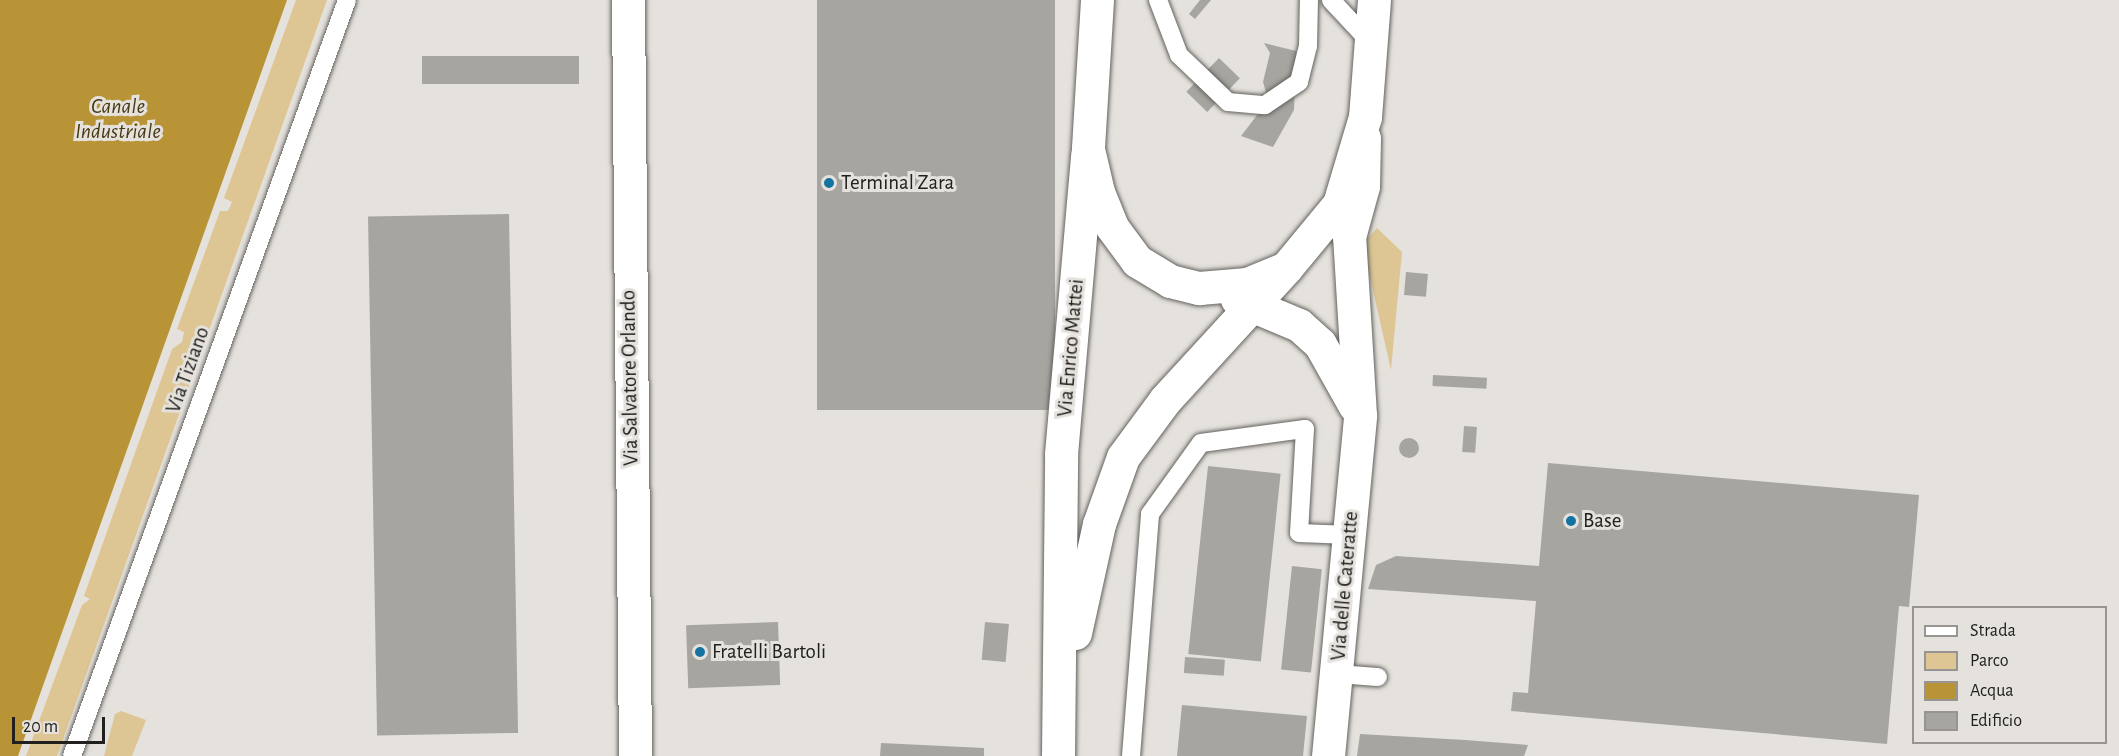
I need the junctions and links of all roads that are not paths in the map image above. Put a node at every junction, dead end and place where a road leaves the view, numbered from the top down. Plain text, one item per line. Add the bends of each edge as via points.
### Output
1 (347, 0) edge
2 (628, 0) edge
3 (1097, 0) edge
4 (1158, 0) edge
5 (1309, 0) edge
6 (1331, 0) edge
7 (1374, 0) edge
8 (1371, 43) junction
9 (1365, 117) junction
10 (1088, 149) junction
11 (1286, 268) junction
12 (1199, 288) junction
13 (1256, 304) junction
14 (1360, 415) junction
15 (1350, 535) junction
16 (1336, 674) junction
17 (1378, 677) dead end
18 (1061, 696) junction
19 (72, 756) edge
20 (635, 756) edge
21 (1058, 756) edge
22 (1131, 756) edge
23 (1328, 756) edge

1 - 19 lane, Via Tiziano
2 - 20 street, Via Salvatore Orlando
3 - 10 street, Via Enrico Mattei
4 - 5 lane via 1179,55 1228,102 1265,105 1299,82 1308,46
6 - 8 lane
7 - 8 street, Via delle Cateratte
8 - 9 street, Via delle Cateratte
9 - 11 street, Via delle Cateratte via 1339,204
9 - 14 street, Via delle Cateratte via 1363,186 1349,237
10 - 12 street, Via delle Cateratte via 1104,211 1127,250 1157,274
10 - 18 street, Via Enrico Mattei via 1061,454
11 - 12 street, Via delle Cateratte via 1247,284
11 - 13 street, Via Enrico Mattei
12 - 13 street, Via delle Cateratte
13 - 14 street, Via delle Cateratte via 1299,325 1320,344
13 - 18 street, Via Enrico Mattei via 1165,400 1122,457 1099,524
14 - 15 street, Via delle Cateratte
15 - 16 street, Via delle Cateratte
15 - 22 lane via 1299,533 1305,429 1201,444 1150,514
16 - 17 lane
16 - 23 street, Via delle Cateratte
18 - 21 street, Via Enrico Mattei

